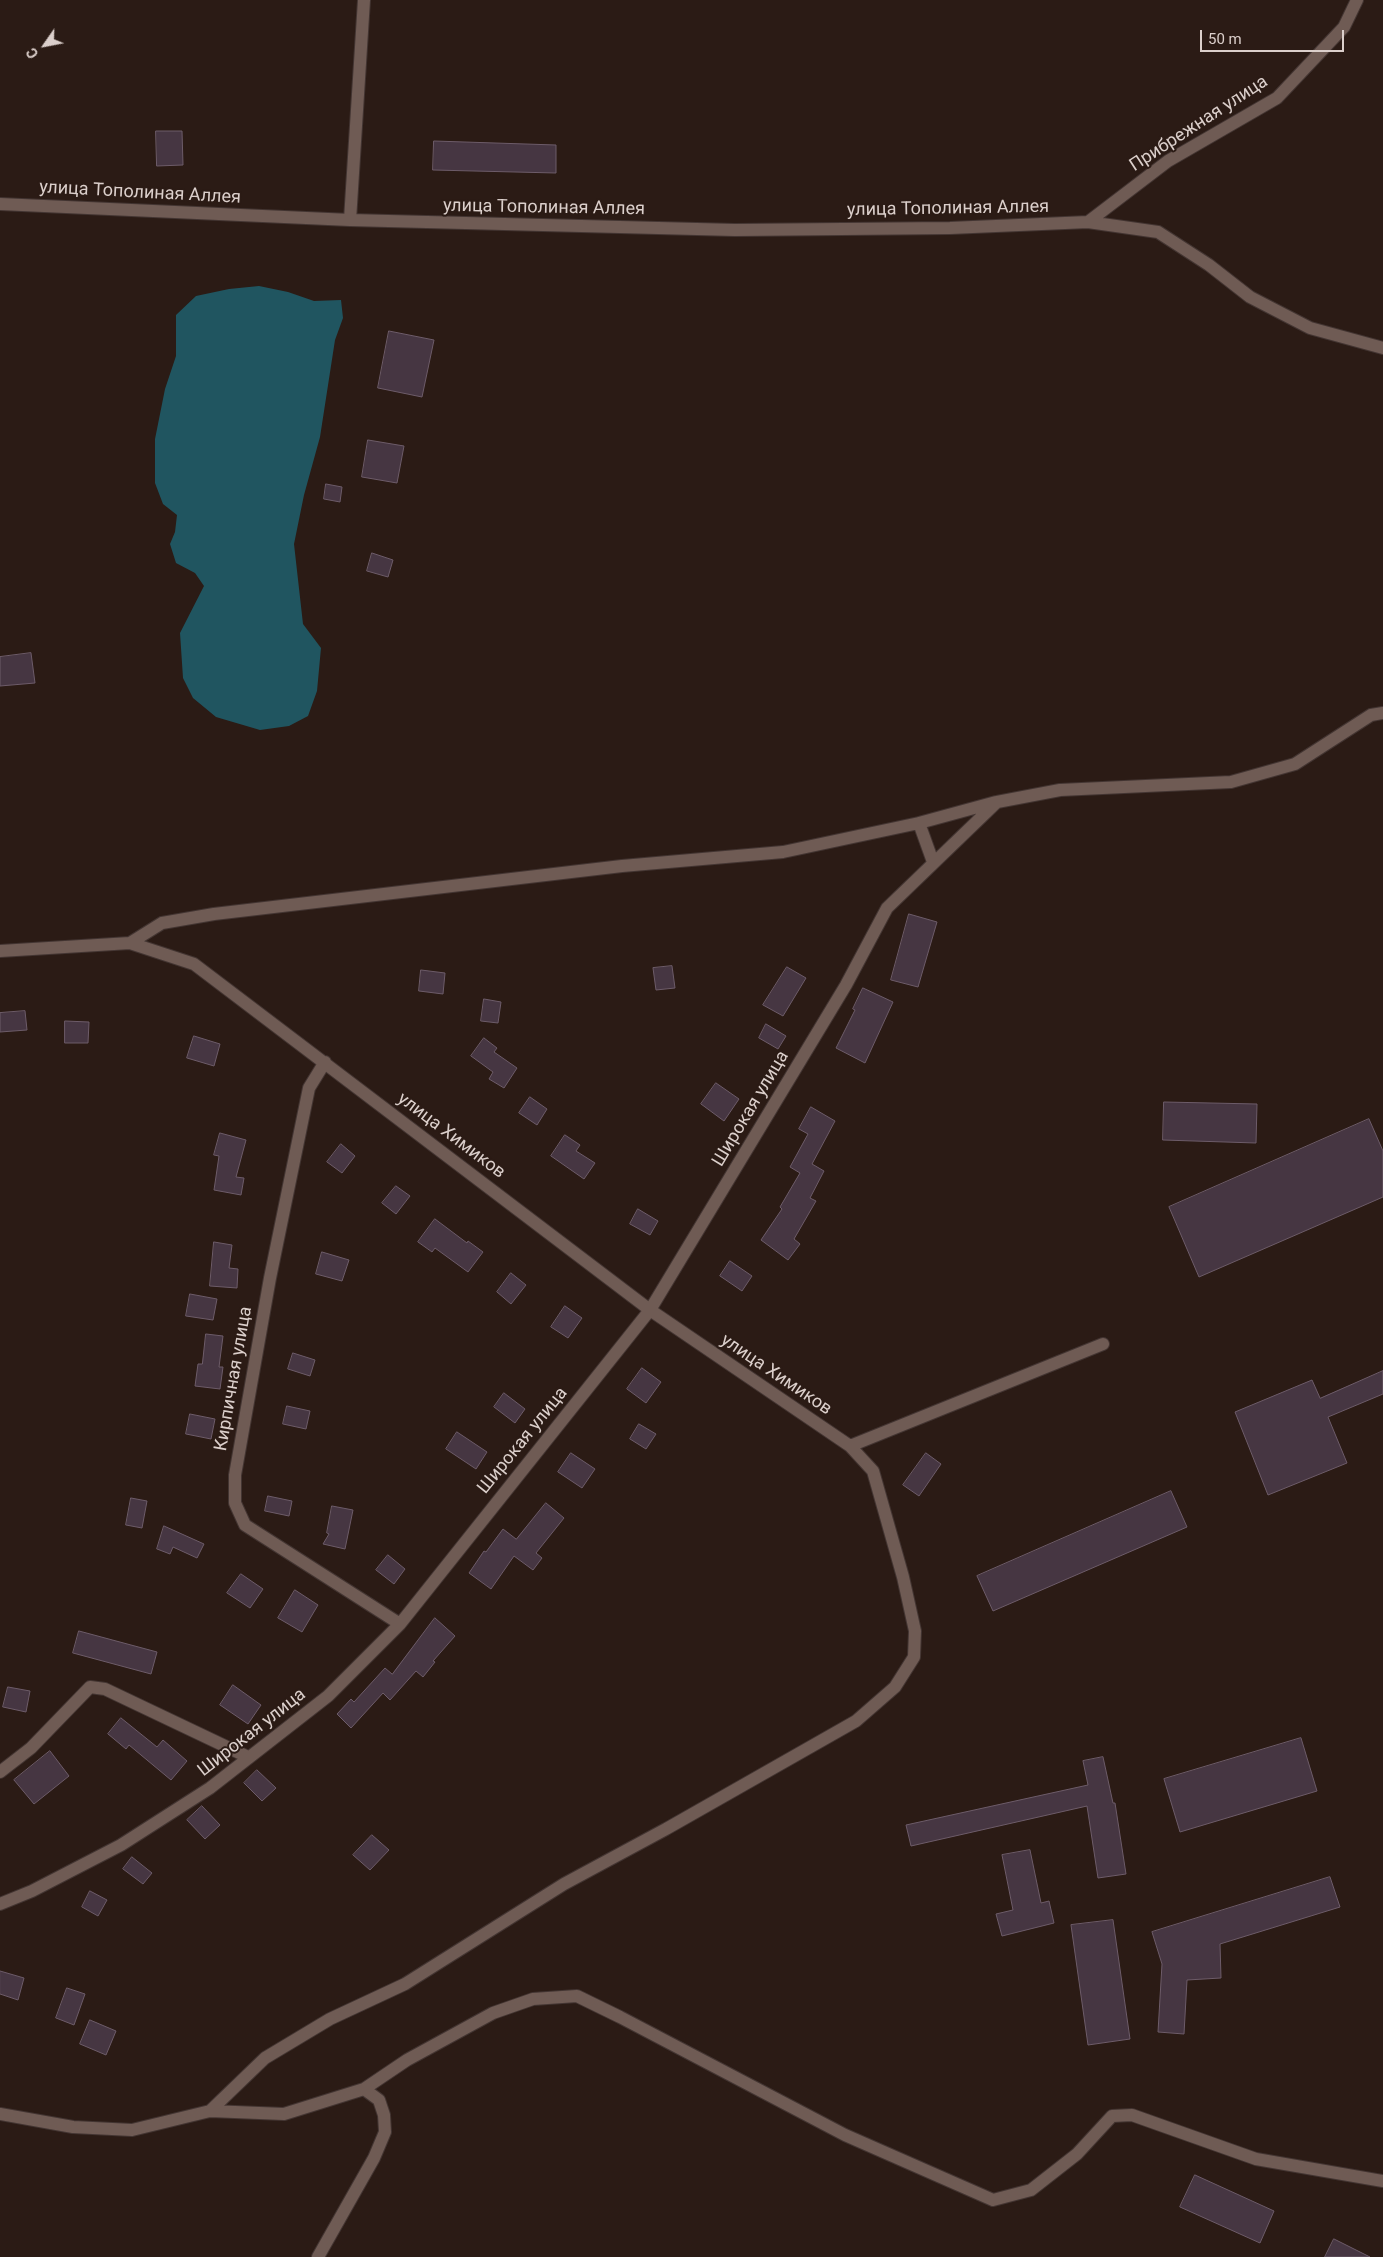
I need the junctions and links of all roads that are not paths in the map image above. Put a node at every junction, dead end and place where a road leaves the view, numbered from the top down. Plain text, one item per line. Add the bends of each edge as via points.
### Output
1 (364, 0) edge
2 (1357, 0) edge
3 (0, 204) edge
4 (350, 220) junction
5 (1088, 222) junction
6 (1383, 348) edge
7 (1383, 713) edge
8 (997, 802) junction
9 (919, 823) junction
10 (933, 862) junction
11 (130, 943) junction
12 (0, 952) edge
13 (325, 1062) junction
14 (650, 1310) junction
15 (1103, 1344) dead end
16 (850, 1446) junction
17 (400, 1624) junction
18 (248, 1757) junction
19 (0, 1772) edge
20 (0, 1904) edge
21 (364, 2088) junction
22 (210, 2111) junction
23 (0, 2114) edge
24 (1383, 2181) edge
25 (318, 2257) edge

1 - 4 street
2 - 5 street, Прибрежная улица via 1344,27 1276,98 1168,161
3 - 4 street, улица Тополиная Аллея
4 - 5 street, улица Тополиная Аллея via 735,230 950,228
5 - 6 street, улица Тополиная Аллея via 1158,232 1250,297 1310,328
7 - 8 street via 1371,715 1295,764 1231,782 1060,790
8 - 9 street
8 - 10 street, Широкая улица
9 - 10 street
9 - 11 street via 783,852 622,866 214,914 162,923
10 - 14 street, Широкая улица via 887,908 846,985
11 - 12 street, улица Химиков
11 - 13 street, улица Химиков via 194,964
13 - 14 street, улица Химиков
13 - 17 street, Кирпичная улица via 309,1088 270,1278 234,1475 235,1503 245,1525
14 - 16 street, улица Химиков
14 - 17 street, Широкая улица
15 - 16 street
16 - 22 street, улица Химиков via 873,1472 915,1631 914,1657 895,1687 856,1721 564,1884 406,1984 330,2020 265,2058
17 - 18 street, Широкая улица via 328,1696
18 - 19 street via 105,1688 90,1687 30,1748
18 - 20 street, Широкая улица via 210,1788 120,1844 32,1892
21 - 22 street via 284,2114
21 - 24 street via 406,2060 493,2013 533,1999 578,1996 845,2135 993,2200 1031,2190 1077,2154 1112,2116 1132,2115 1256,2159
21 - 25 street via 379,2100 385,2132 374,2158
22 - 23 street via 132,2130 73,2127

